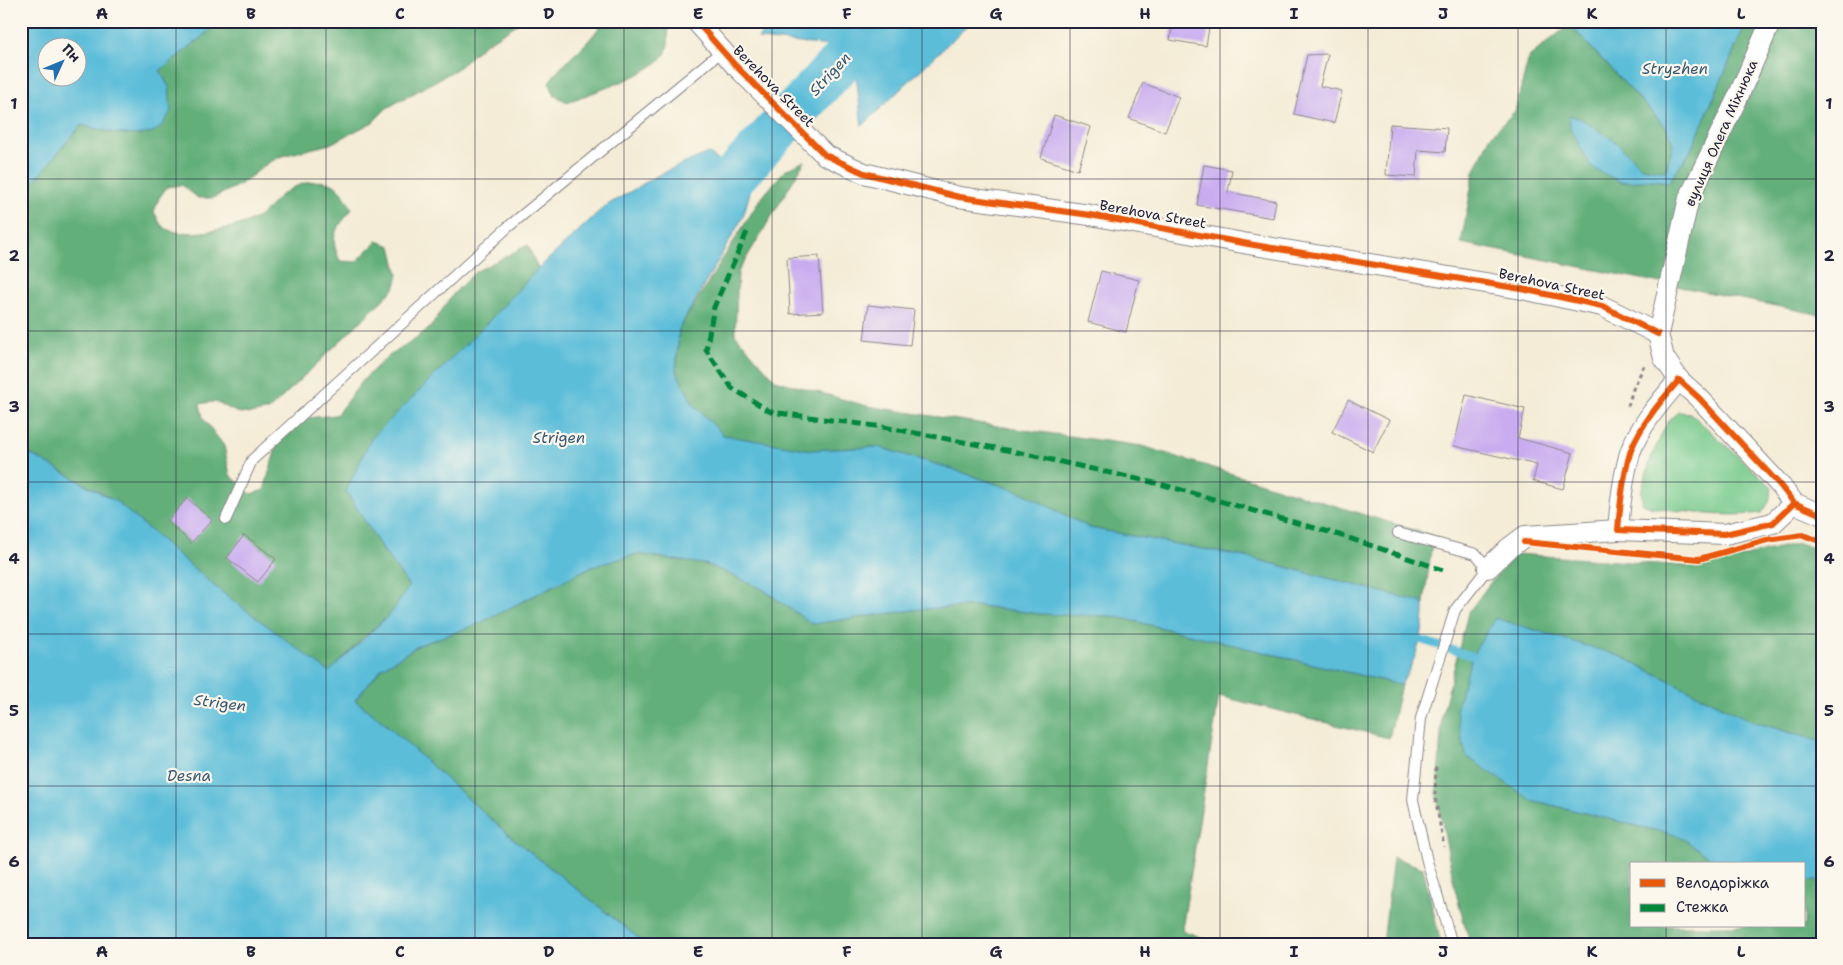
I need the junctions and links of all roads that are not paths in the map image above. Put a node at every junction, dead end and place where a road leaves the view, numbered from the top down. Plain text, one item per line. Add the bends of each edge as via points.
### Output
1 (696, 21) edge
2 (1771, 21) edge
3 (728, 58) junction
4 (1658, 334) junction
5 (1678, 380) junction
6 (1794, 503) junction
7 (1822, 515) edge
8 (226, 519) dead end
9 (1618, 530) junction
10 (1398, 533) dead end
11 (1488, 568) junction
12 (1452, 944) edge

1 - 3 street, Berehova Street
2 - 4 street, вулиця Олега Міхнюка via 1689,198
3 - 4 street, Berehova Street via 825,155 864,173 959,197 1090,215 1522,289 1602,306
3 - 8 lane via 508,227 252,460
4 - 5 street via 1664,358
5 - 6 street via 1773,476
5 - 9 street via 1653,411 1631,450 1620,499
6 - 7 street
6 - 9 street via 1773,522 1724,534
9 - 11 street via 1525,536
10 - 11 lane via 1476,554
11 - 12 lane via 1456,610 1421,718 1412,800

